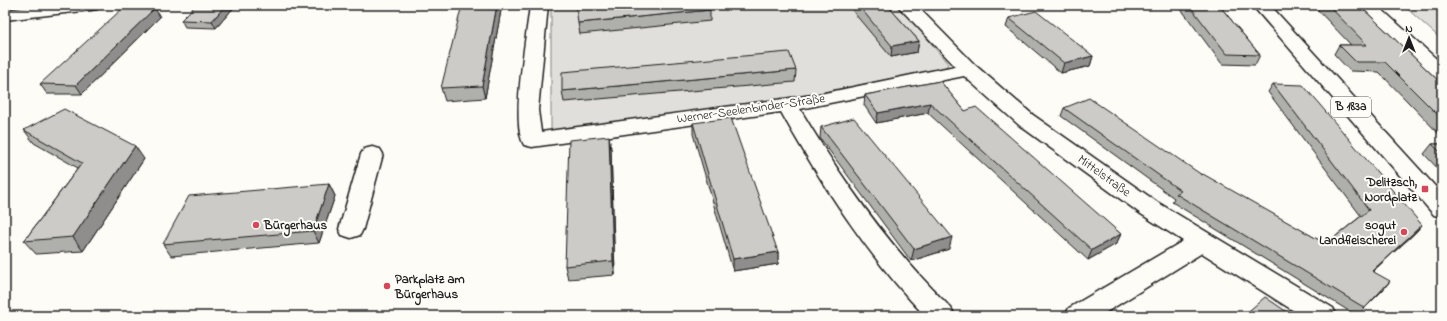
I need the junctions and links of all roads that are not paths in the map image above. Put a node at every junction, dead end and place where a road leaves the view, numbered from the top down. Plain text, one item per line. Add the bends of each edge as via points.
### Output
1 (91, 5) edge
2 (538, 5) edge
3 (906, 5) edge
4 (1261, 5) edge
5 (1368, 5) edge
6 (5, 15) edge
7 (968, 69) junction
8 (1442, 74) edge
9 (788, 104) junction
10 (372, 154) dead end
11 (1441, 207) edge
12 (351, 230) dead end
13 (1202, 241) junction
14 (942, 316) edge
15 (1078, 316) edge
16 (1324, 316) edge

1 - 6 street
2 - 9 street, Werner-Seelenbinder-Straße via 528,110 532,140
3 - 7 street, Mittelstraße
4 - 11 street, B 183a
5 - 8 street
7 - 9 street, Werner-Seelenbinder-Straße
7 - 13 street, Mittelstraße via 1026,120 1149,208
9 - 14 street via 805,136 875,242
10 - 12 street
13 - 15 street
13 - 16 street, Mittelstraße

